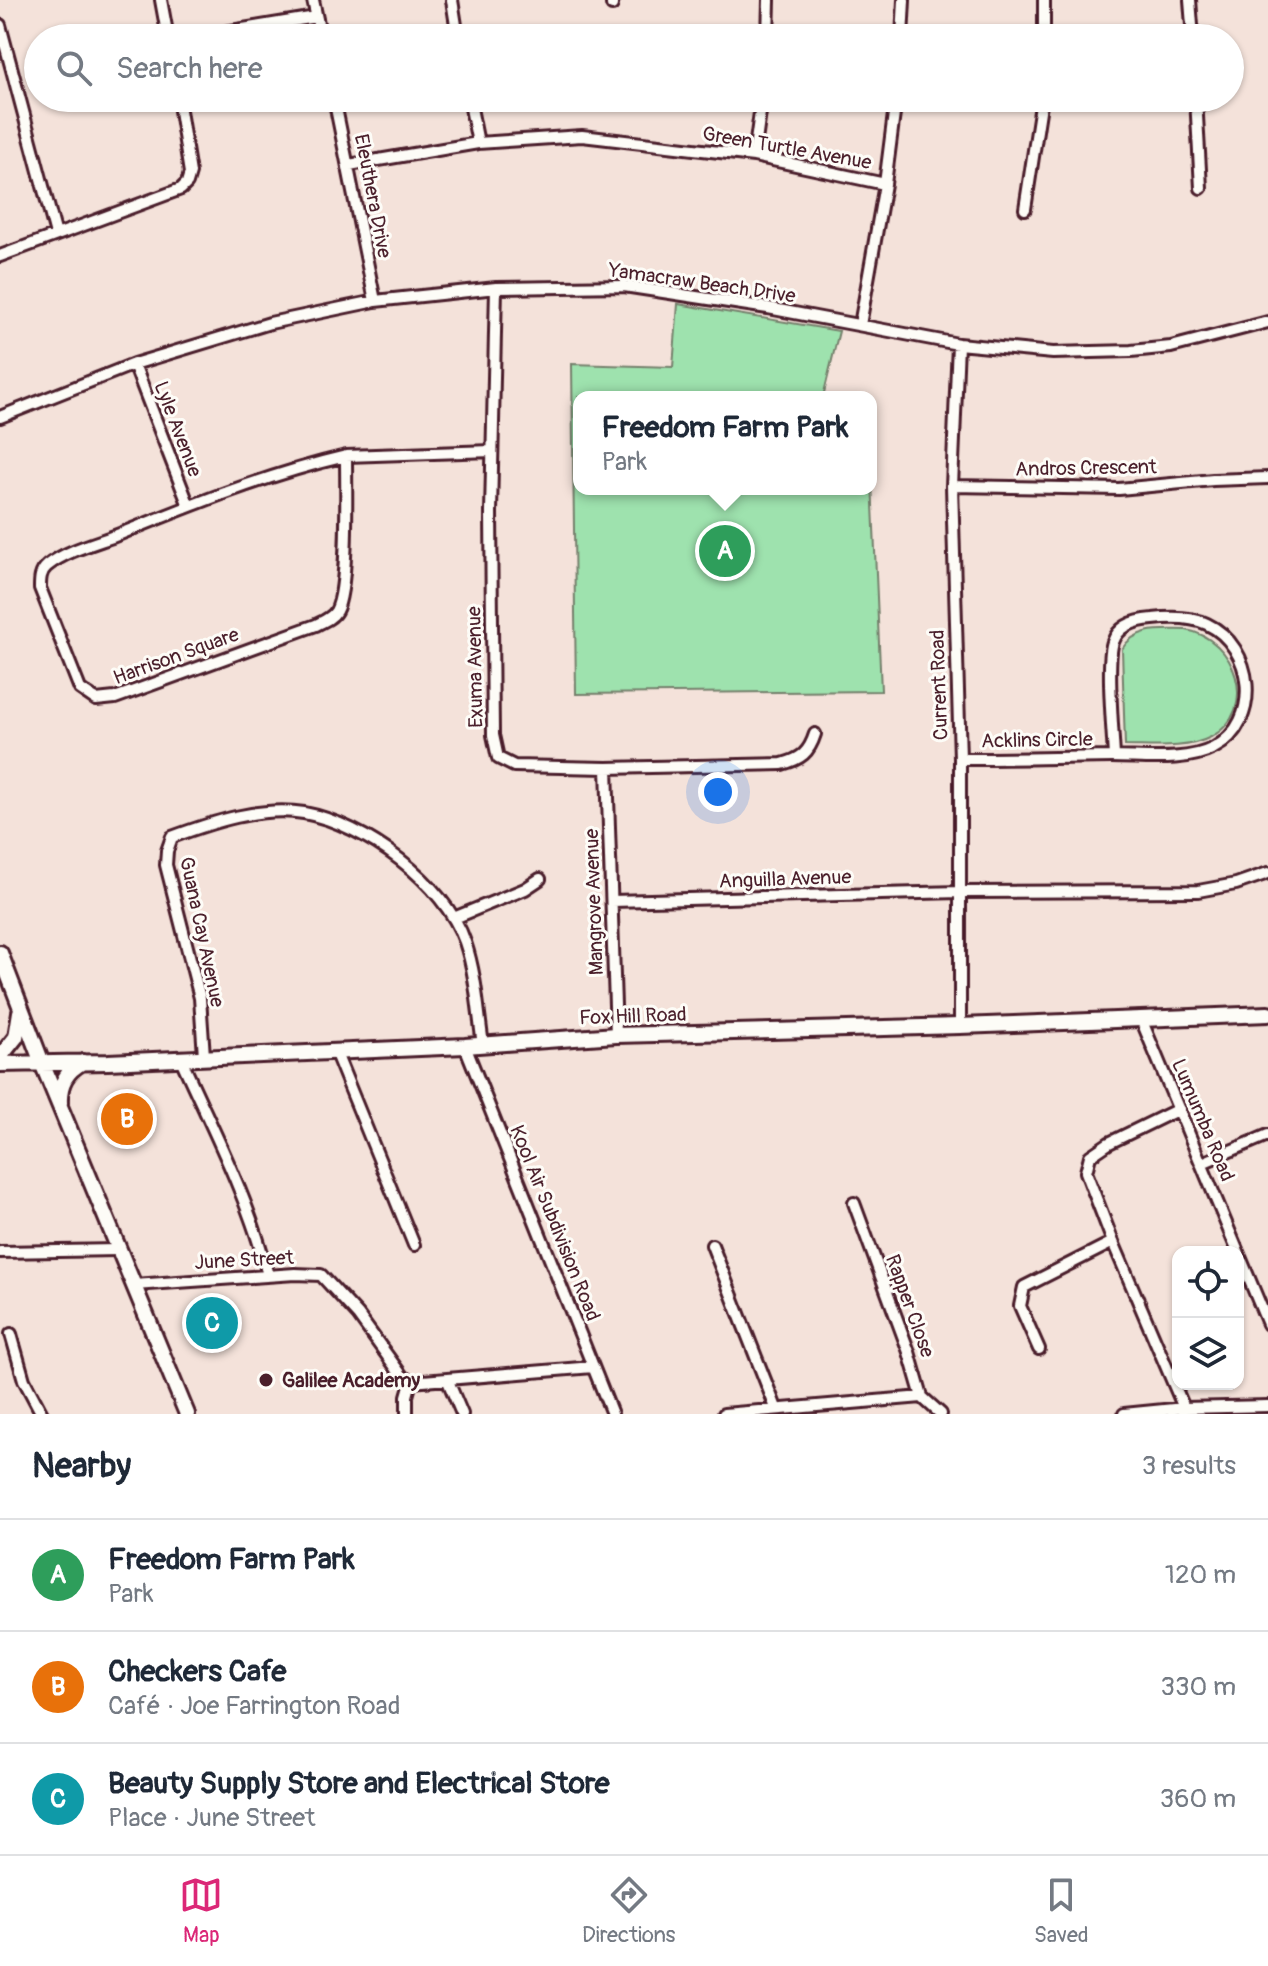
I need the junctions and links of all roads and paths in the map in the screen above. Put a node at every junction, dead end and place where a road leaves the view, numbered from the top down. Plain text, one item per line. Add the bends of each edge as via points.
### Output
1 (161, 0) edge
2 (313, 0) edge
3 (452, 0) edge
4 (769, 0) edge
5 (904, 0) edge
6 (1044, 0) edge
7 (1190, 0) edge
8 (316, 17) junction
9 (165, 24) edge
10 (273, 24) edge
11 (318, 24) edge
12 (456, 24) edge
13 (768, 24) edge
14 (903, 24) edge
15 (1044, 24) edge
16 (1192, 24) edge
17 (0, 25) edge
18 (180, 112) edge
19 (337, 112) edge
20 (472, 112) edge
21 (760, 112) edge
22 (894, 112) edge
23 (1040, 112) edge
24 (1197, 112) edge
25 (478, 143) junction
26 (754, 156) junction
27 (349, 165) junction
28 (885, 184) junction
29 (1201, 188) dead end
30 (1025, 209) dead end
31 (56, 235) junction
32 (0, 256) edge
33 (496, 288) junction
34 (375, 301) junction
35 (1268, 322) edge
36 (860, 325) junction
37 (958, 344) junction
38 (134, 364) junction
39 (0, 417) edge
40 (492, 451) junction
41 (346, 456) junction
42 (1268, 478) edge
43 (952, 486) junction
44 (189, 506) junction
45 (815, 734) dead end
46 (1114, 757) junction
47 (960, 759) junction
48 (607, 768) junction
49 (1268, 873) edge
50 (540, 879) dead end
51 (960, 892) junction
52 (612, 901) junction
53 (454, 918) junction
54 (0, 953) edge
55 (17, 999) junction
56 (1268, 1014) edge
57 (1141, 1019) junction
58 (960, 1026) junction
59 (616, 1035) junction
60 (483, 1045) junction
61 (465, 1046) junction
62 (335, 1051) junction
63 (204, 1056) junction
64 (0, 1057) edge
65 (180, 1057) junction
66 (92, 1060) junction
67 (42, 1063) junction
68 (0, 1064) edge
69 (61, 1107) junction
70 (1179, 1109) junction
71 (1268, 1135) edge
72 (1202, 1163) junction
73 (854, 1203) dead end
74 (1113, 1242) junction
75 (414, 1245) dead end
76 (712, 1245) dead end
77 (118, 1250) junction
78 (0, 1252) edge
79 (268, 1276) junction
80 (134, 1285) junction
81 (1268, 1291) edge
82 (1256, 1295) junction
83 (1268, 1324) edge
84 (11, 1334) dead end
85 (1039, 1349) dead end
86 (593, 1367) junction
87 (448, 1381) junction
88 (411, 1382) junction
89 (922, 1397) junction
90 (1268, 1406) edge
91 (776, 1408) junction
92 (1184, 1408) junction
93 (42, 1414) edge
94 (187, 1414) edge
95 (407, 1414) edge
96 (462, 1414) edge
97 (612, 1414) edge
98 (724, 1414) edge
99 (941, 1414) edge
100 (1124, 1414) edge

1 - 9 street
2 - 8 street
3 - 12 street
4 - 13 street
5 - 14 street
6 - 15 street
7 - 16 street
8 - 10 street
8 - 11 street
17 - 31 street
18 - 31 street via 189,160 187,183 181,189
19 - 27 street, Eleuthera Drive
20 - 25 street
21 - 26 street
22 - 28 street
23 - 30 street
24 - 29 street
25 - 26 street, Green Turtle Avenue via 582,136
25 - 27 street, Green Turtle Avenue
26 - 28 street, Green Turtle Avenue
27 - 34 street, Eleuthera Drive
28 - 36 street
31 - 32 street
33 - 34 street, Yamacraw Beach Drive
33 - 36 street, Yamacraw Beach Drive via 624,286
33 - 40 street, Exuma Avenue
34 - 38 street, Yamacraw Beach Drive via 270,323
35 - 37 street, Yamacraw Beach Drive via 1171,347 1131,351 1053,353
36 - 37 street, Yamacraw Beach Drive
37 - 43 street, Current Road
38 - 39 street, Yamacraw Beach Drive
38 - 44 street, Lyle Avenue
40 - 41 street, Harrison Square
40 - 48 street, Exuma Avenue via 493,735 498,758 514,766
41 - 44 street, Harrison Square
41 - 44 street, Harrison Square via 343,569 339,602 331,617 115,698 90,698 75,681 42,597 42,572 69,554
42 - 43 street, Andros Crescent via 1119,489
43 - 47 street, Current Road
45 - 48 street, Exuma Avenue via 811,748 799,759 782,764
46 - 46 street, Acklins Circle via 1111,654 1118,633 1132,623 1167,618 1216,628 1235,648 1246,673 1246,701 1231,735 1214,748 1189,755
46 - 47 street, Acklins Circle
47 - 51 street, Current Road
48 - 52 street, Mangrove Avenue
49 - 51 street via 1198,891
50 - 53 street
51 - 52 street, Anguilla Avenue
51 - 58 street, Current Road
52 - 59 street, Mangrove Avenue
53 - 60 street, Guana Cay Avenue via 465,943
53 - 63 street, Guana Cay Avenue via 419,875 333,821 302,813 261,813 172,837 166,865 200,998
54 - 55 main road
55 - 64 main road via 19,1028 12,1046
55 - 67 main road
56 - 57 main road, Fox Hill Road
57 - 58 main road, Fox Hill Road
57 - 70 street, Lumumba Road
58 - 59 main road, Fox Hill Road
59 - 60 main road, Fox Hill Road
60 - 61 main road, Fox Hill Road
61 - 62 main road, Fox Hill Road
61 - 86 street, Kool Air Subdivision Road
62 - 63 main road, Fox Hill Road
62 - 75 street
63 - 65 main road, Fox Hill Road
65 - 66 main road, Fox Hill Road
65 - 79 street via 249,1215
66 - 67 main road, Fox Hill Road
66 - 69 main road via 68,1072 60,1089
67 - 68 main road, Fox Hill Road
67 - 69 main road
69 - 77 main road
70 - 72 street, Lumumba Road
70 - 74 street via 1090,1156 1086,1172
71 - 72 street
72 - 82 street, Lumumba Road
73 - 89 street, Rapper Close
74 - 85 street via 1024,1287 1020,1306
74 - 92 street
76 - 91 street
77 - 78 street
77 - 80 main road
79 - 80 street, June Street
79 - 88 street, June Street via 321,1275
80 - 94 main road
81 - 82 street
82 - 83 street, Lumumba Road
84 - 93 street via 24,1380
86 - 87 street
86 - 97 street, Kool Air Subdivision Road
87 - 88 street
87 - 96 street
88 - 95 street
89 - 91 street
89 - 99 street
90 - 92 street
91 - 98 street
92 - 100 street

